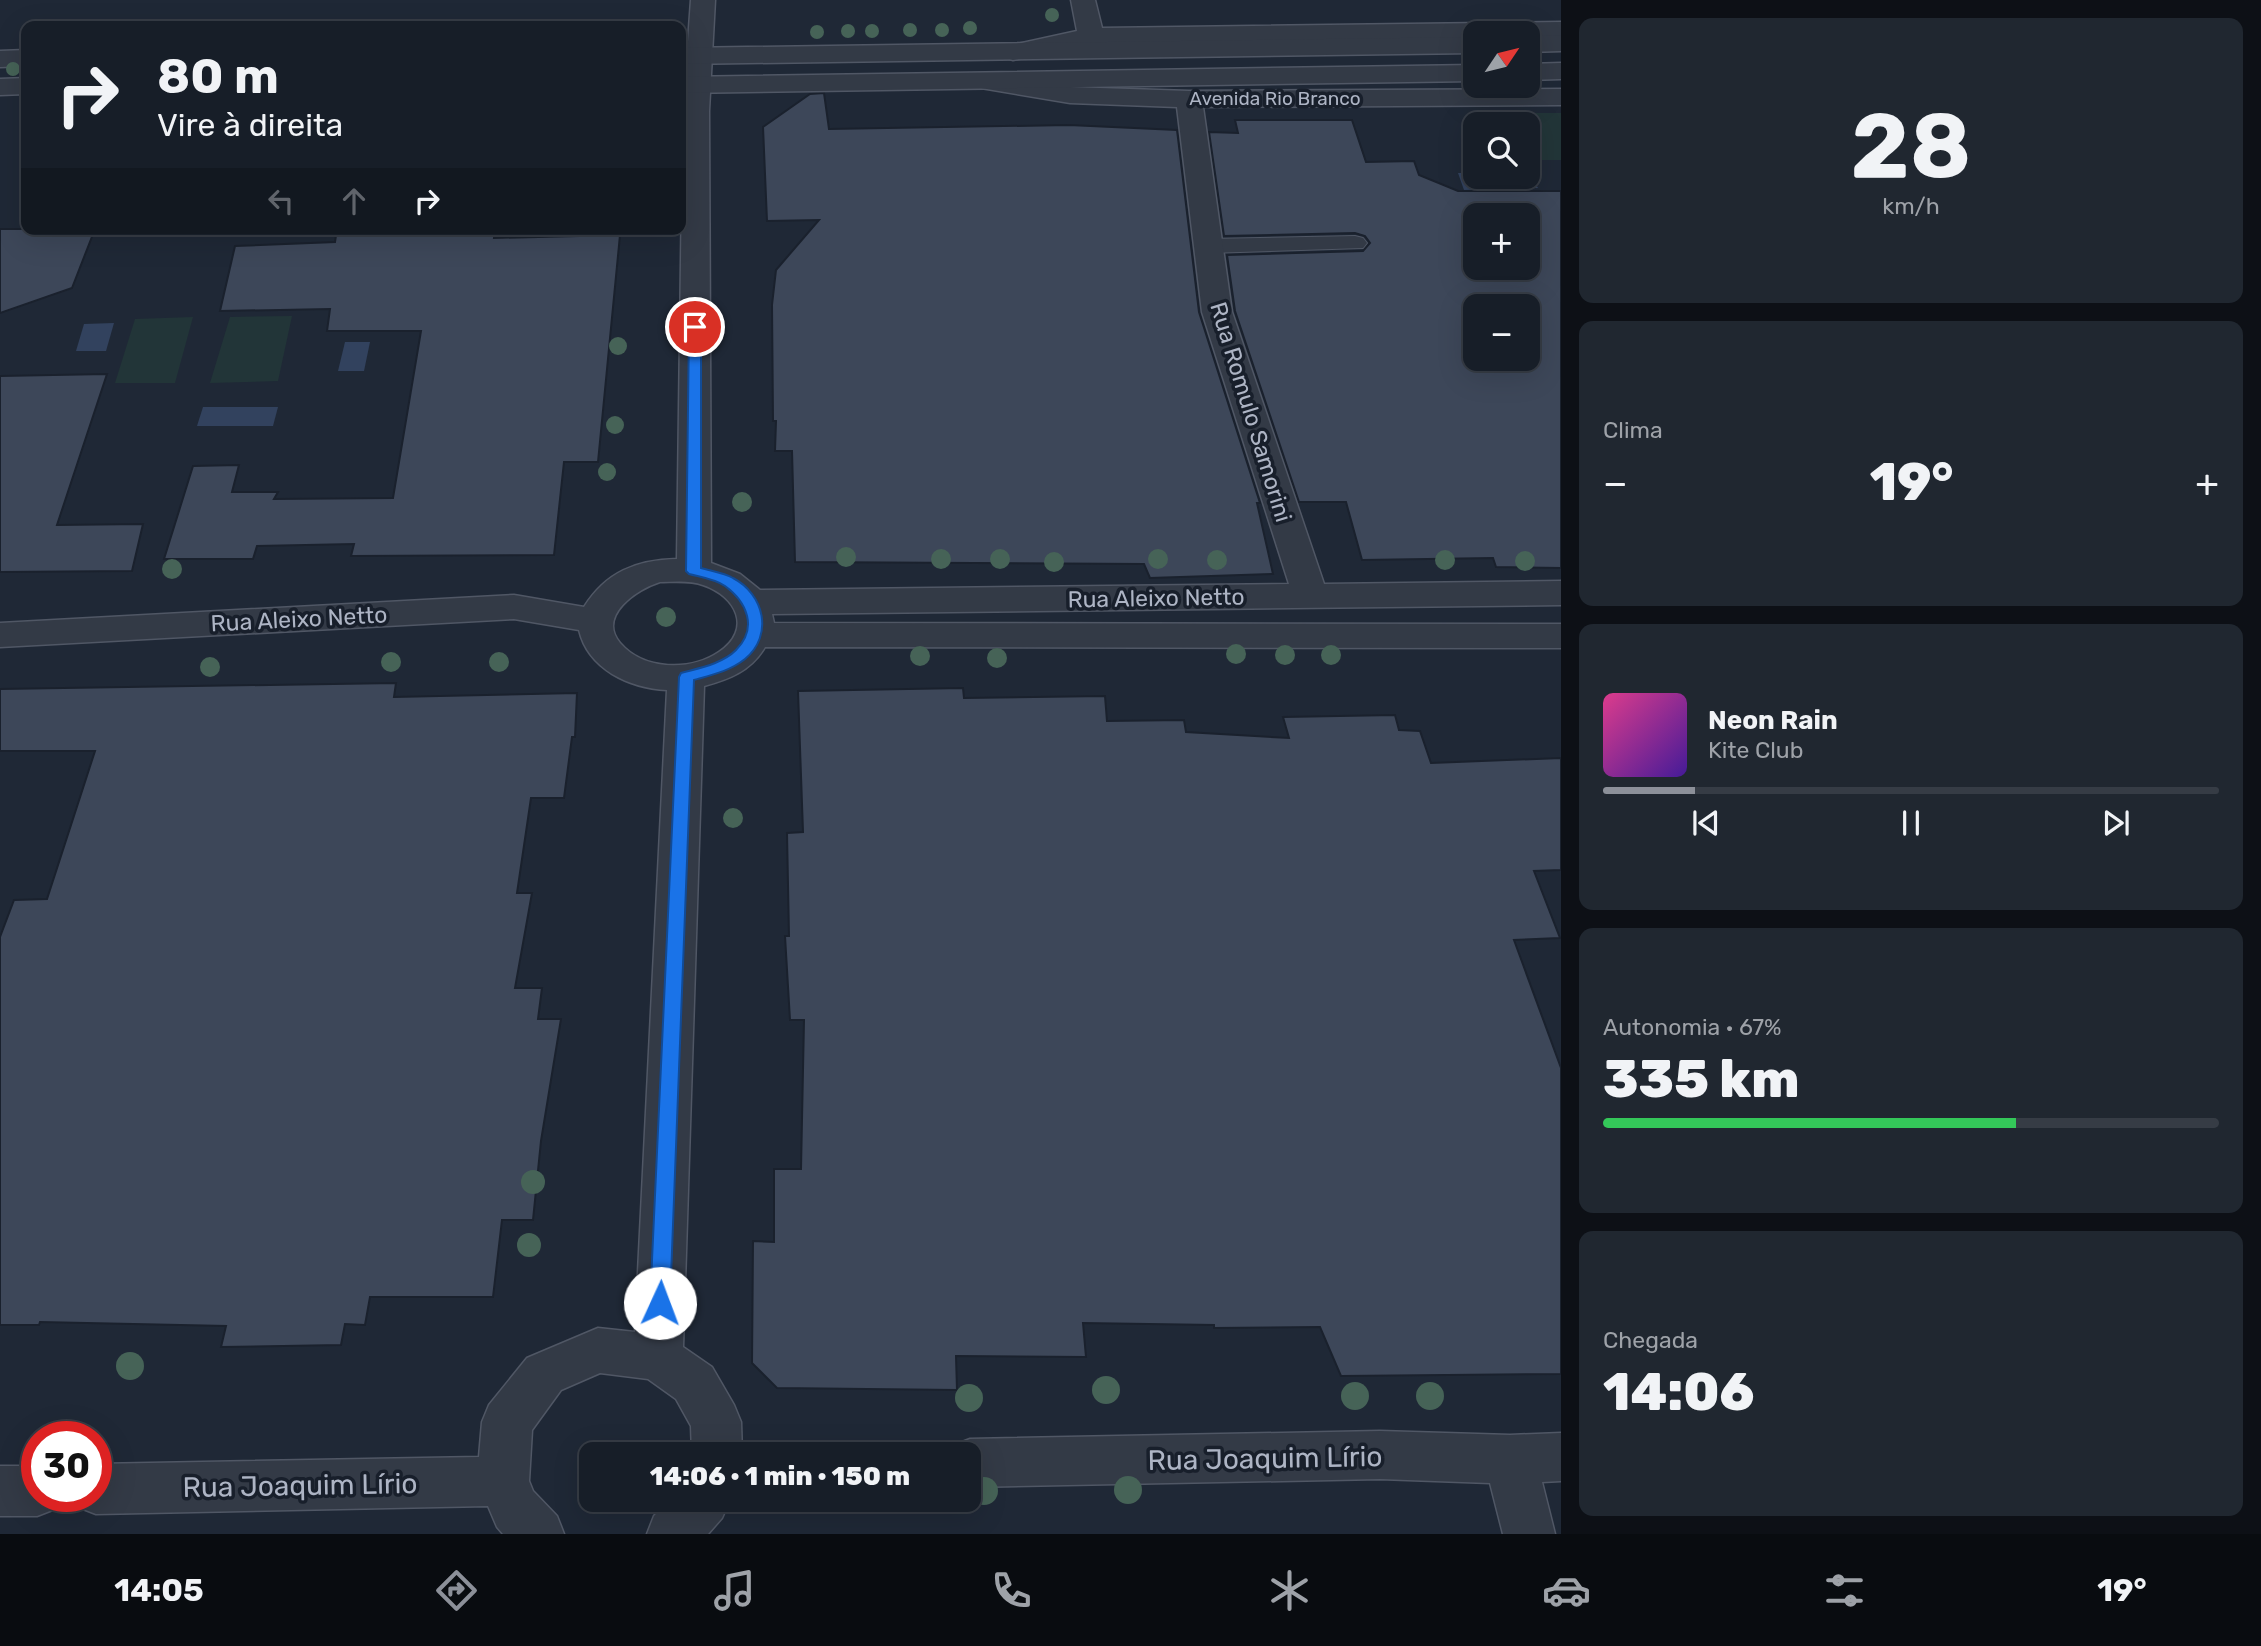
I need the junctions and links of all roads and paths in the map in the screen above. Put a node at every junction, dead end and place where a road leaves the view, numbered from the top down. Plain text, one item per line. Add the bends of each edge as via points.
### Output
1 (703, 0) edge
2 (1083, 0) edge
3 (1561, 30) edge
4 (1091, 36) junction
5 (1561, 43) edge
6 (1540, 44) edge
7 (1463, 45) edge
8 (1013, 52) junction
9 (0, 58) edge
10 (21, 58) edge
11 (689, 71) edge
12 (1561, 71) edge
13 (1540, 72) edge
14 (1463, 73) edge
15 (990, 82) junction
16 (0, 86) edge
17 (21, 86) edge
18 (1561, 97) edge
19 (1189, 99) junction
20 (1355, 243) dead end
21 (1208, 246) junction
22 (694, 571) junction
23 (1561, 593) edge
24 (1310, 596) junction
25 (752, 618) junction
26 (596, 621) junction
27 (0, 635) edge
28 (1561, 636) edge
29 (687, 677) junction
30 (657, 1358) junction
31 (717, 1442) edge
32 (1561, 1457) edge
33 (1510, 1459) junction
34 (981, 1463) edge
35 (503, 1480) junction
36 (112, 1489) edge
37 (21, 1490) edge
38 (0, 1491) edge
39 (693, 1512) edge
40 (538, 1534) edge
41 (673, 1534) edge
42 (1530, 1534) edge

1 - 11 street
2 - 4 street
3 - 4 street
4 - 8 street
5 - 6 street
7 - 8 street
8 - 11 street
9 - 10 street
11 - 15 street, Avenida Rio Branco
11 - 22 street
12 - 13 street
14 - 15 street, Avenida Rio Branco
15 - 19 street, Avenida Rio Branco via 1070,95
16 - 17 street
18 - 19 street, Avenida Rio Branco
19 - 21 street, Rua Romulo Samorini
20 - 21 lane
21 - 24 street, Rua Romulo Samorini via 1217,312
22 - 25 street via 728,581
22 - 26 street via 660,571 629,581 606,599
23 - 24 street, Rua Aleixo Netto
24 - 25 street, Rua Aleixo Netto
25 - 28 street, Rua Aleixo Netto
25 - 29 street via 741,655 717,669
26 - 27 street, Rua Aleixo Netto via 514,607
26 - 29 street via 599,640 611,657 632,670 658,677
29 - 30 street
30 - 31 street via 694,1383 716,1422
30 - 35 street via 598,1350 544,1374 507,1422
32 - 33 street, Rua Joaquim Lírio
33 - 34 street, Rua Joaquim Lírio via 1380,1455
33 - 42 street
35 - 36 street, Rua Joaquim Lírio
35 - 40 street via 515,1510
37 - 38 street
39 - 41 street

